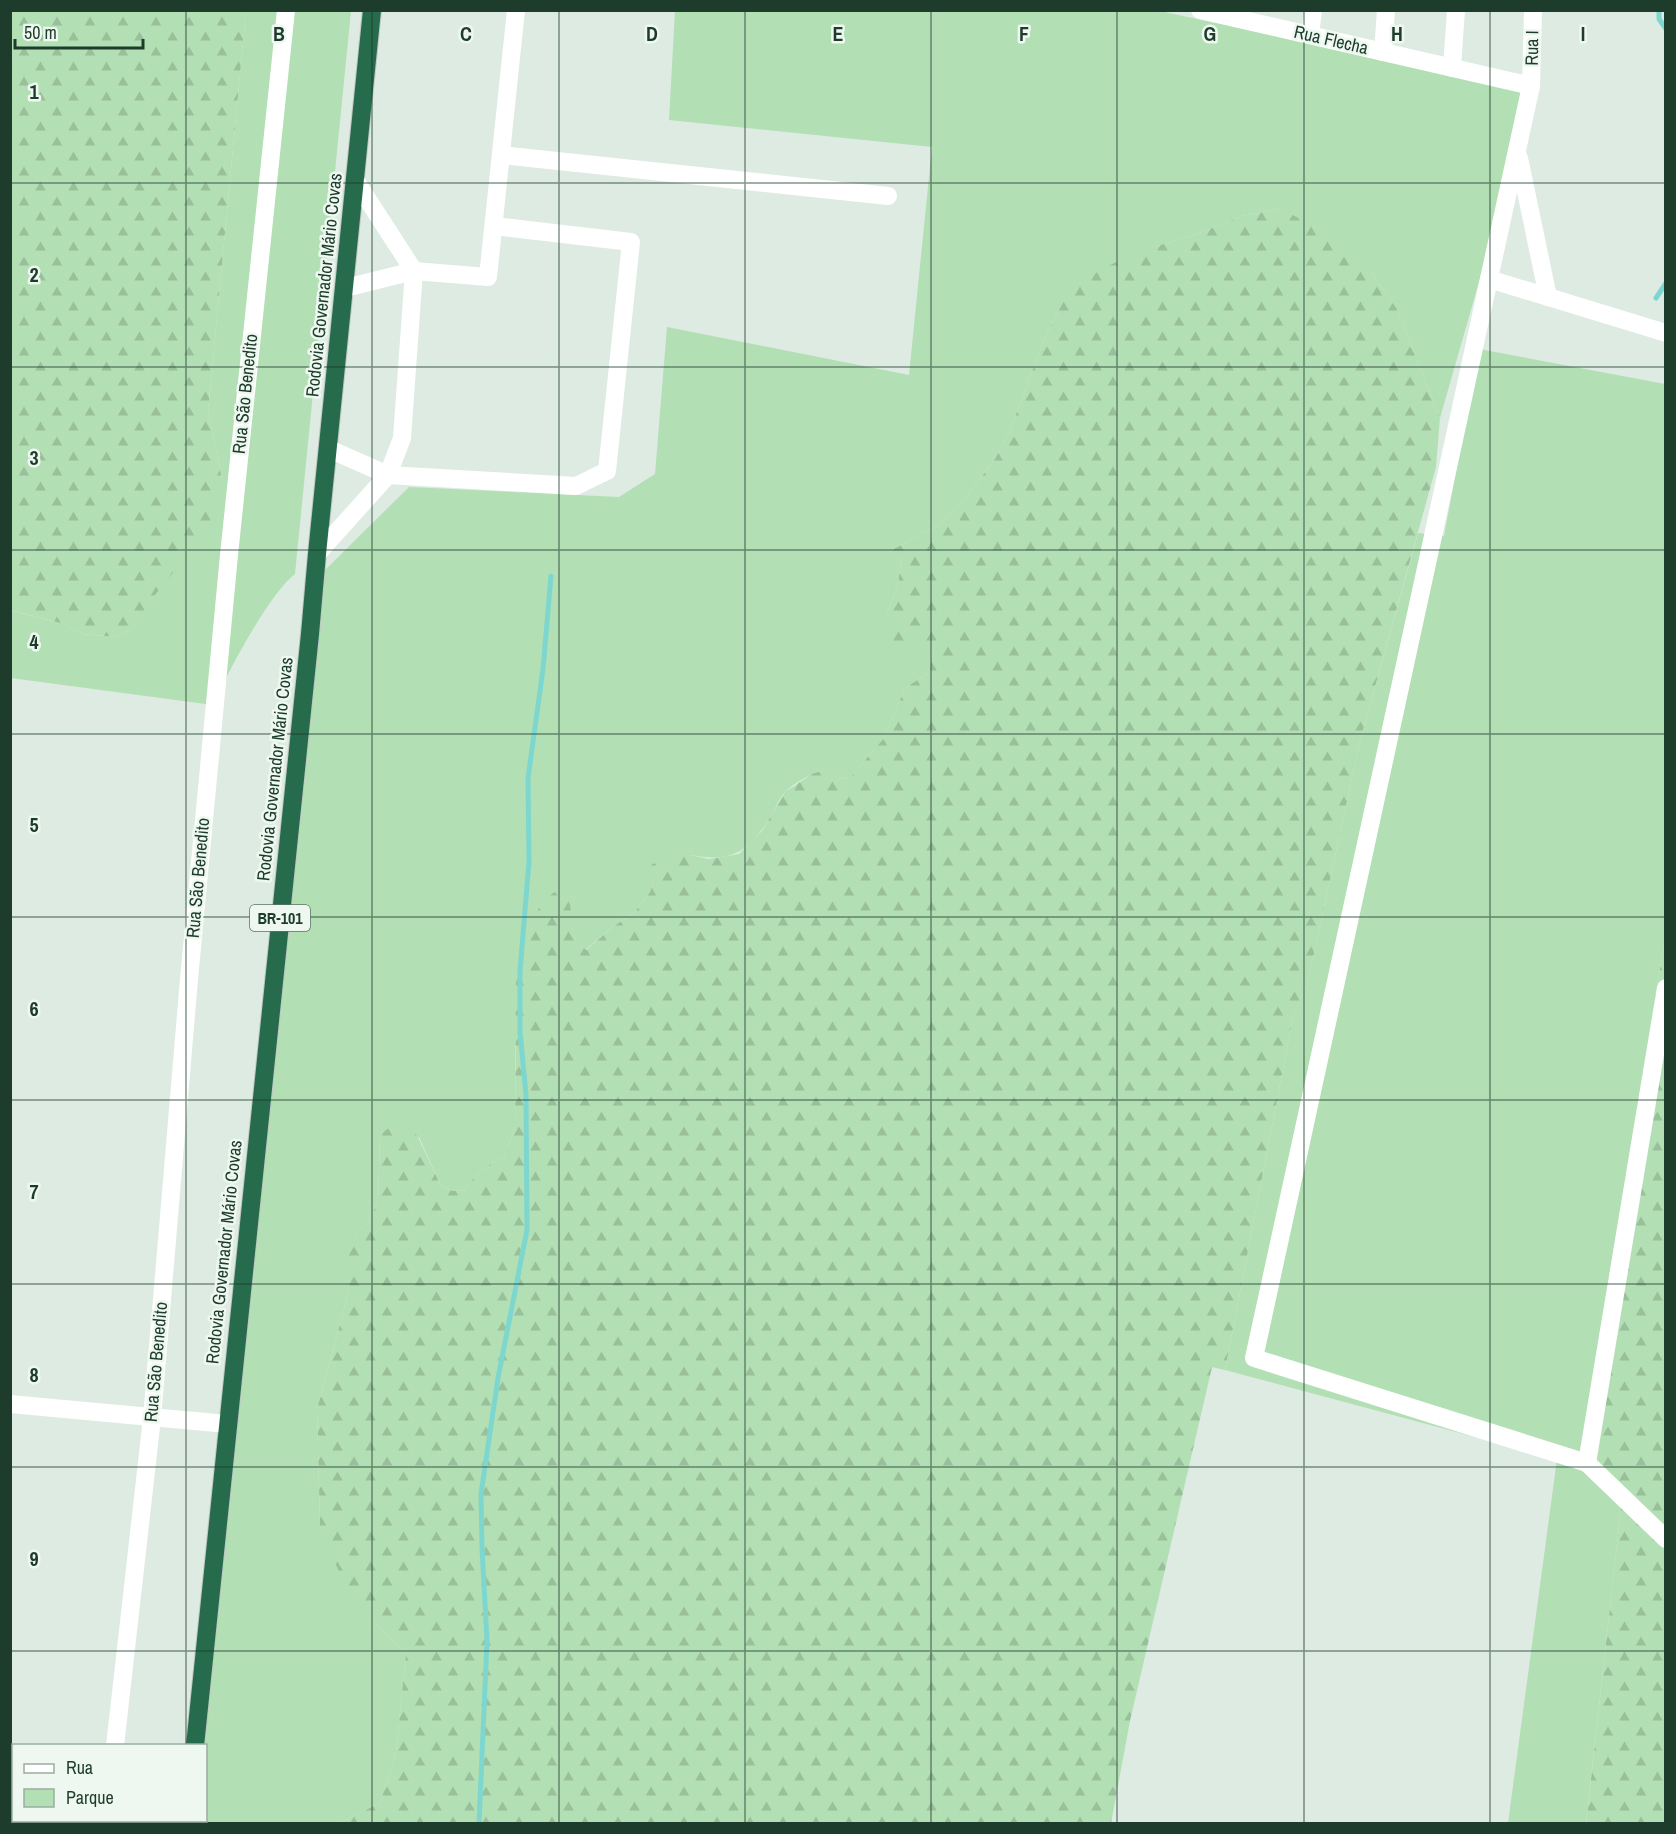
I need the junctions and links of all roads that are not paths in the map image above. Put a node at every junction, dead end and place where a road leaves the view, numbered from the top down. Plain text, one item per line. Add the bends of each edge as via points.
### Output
1 (286, 10) edge
2 (372, 10) edge
3 (516, 10) edge
4 (1200, 10) edge
5 (1313, 10) edge
6 (1386, 10) edge
7 (1456, 10) edge
8 (1533, 10) edge
9 (1247, 16) edge
10 (1310, 36) junction
11 (1383, 52) junction
12 (1452, 68) junction
13 (1531, 86) junction
14 (1517, 149) junction
15 (501, 155) junction
16 (355, 180) junction
17 (888, 196) dead end
18 (494, 226) junction
19 (414, 271) junction
20 (1489, 279) junction
21 (345, 288) junction
22 (1548, 297) junction
23 (1665, 333) edge
24 (329, 449) junction
25 (388, 475) junction
26 (316, 554) junction
27 (1665, 988) edge
28 (10, 1404) edge
29 (152, 1418) junction
30 (227, 1424) junction
31 (1587, 1463) junction
32 (1665, 1539) edge
33 (116, 1744) edge
34 (195, 1744) edge

1 - 29 street, Rua São Benedito via 227,566
2 - 16 highway, Rodovia Governador Mário Covas / BR-101
3 - 15 street
4 - 9 street, Rua Flecha
5 - 10 street
6 - 11 street
7 - 12 street
8 - 13 street, Rua I
9 - 10 street, Rua Flecha
10 - 11 street, Rua Flecha
11 - 12 street, Rua Flecha
12 - 13 street, Rua Flecha
13 - 14 street, Rua I
14 - 20 street, Rua I
14 - 22 street
15 - 17 street
15 - 18 street
16 - 19 street
16 - 21 highway, Rodovia Governador Mário Covas / BR-101
18 - 19 street via 488,277
18 - 25 street via 631,242 607,471 576,486
19 - 21 street
19 - 25 street via 402,438
20 - 22 street
20 - 31 street, Rua I via 1254,1358
21 - 24 highway, Rodovia Governador Mário Covas / BR-101
22 - 23 street
24 - 25 street
24 - 26 highway, Rodovia Governador Mário Covas / BR-101
25 - 26 street
26 - 30 highway, Rodovia Governador Mário Covas / BR-101
27 - 31 street
28 - 29 street
29 - 30 street
29 - 33 street, Rua São Benedito
30 - 34 highway, Rodovia Governador Mário Covas / BR-101
31 - 32 street

